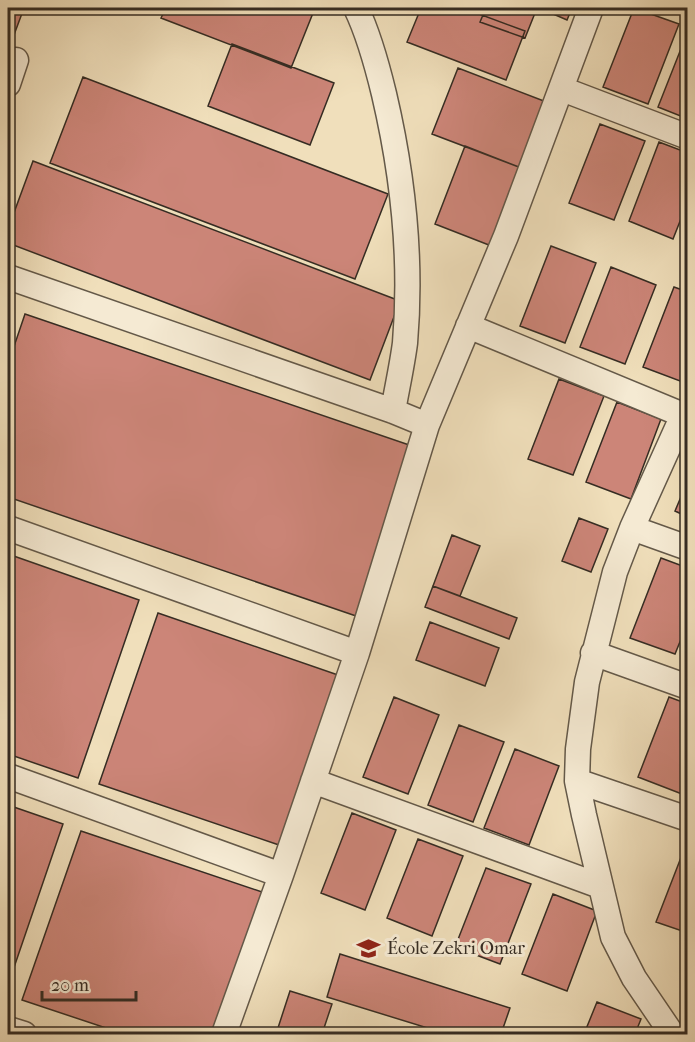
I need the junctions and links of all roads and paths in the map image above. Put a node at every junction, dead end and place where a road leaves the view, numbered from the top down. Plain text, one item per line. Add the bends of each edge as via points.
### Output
1 (356, 8) edge
2 (591, 8) edge
3 (16, 60) dead end
4 (8, 84) edge
5 (562, 88) junction
6 (687, 137) edge
7 (8, 277) edge
8 (468, 326) junction
9 (393, 411) junction
10 (686, 411) edge
11 (427, 425) junction
12 (8, 528) edge
13 (632, 528) junction
14 (687, 548) edge
15 (357, 653) junction
16 (593, 653) junction
17 (687, 687) edge
18 (8, 776) edge
19 (313, 781) junction
20 (577, 781) junction
21 (687, 819) edge
22 (281, 875) junction
23 (600, 886) junction
24 (8, 1029) edge
25 (24, 1035) edge
26 (224, 1035) edge
27 (672, 1035) edge

1 - 9 street via 377,67 400,176 406,330
2 - 5 street
3 - 4 street
5 - 6 street
5 - 8 street
7 - 9 street
8 - 10 street
8 - 11 street
9 - 11 street
10 - 13 street
11 - 15 street
12 - 15 street
13 - 14 street
13 - 16 street via 615,572
15 - 19 street
16 - 17 street
16 - 20 street
18 - 22 street
19 - 22 street
19 - 23 street
20 - 21 street
20 - 23 street
22 - 26 street
23 - 27 street via 613,936 634,978
24 - 25 street

